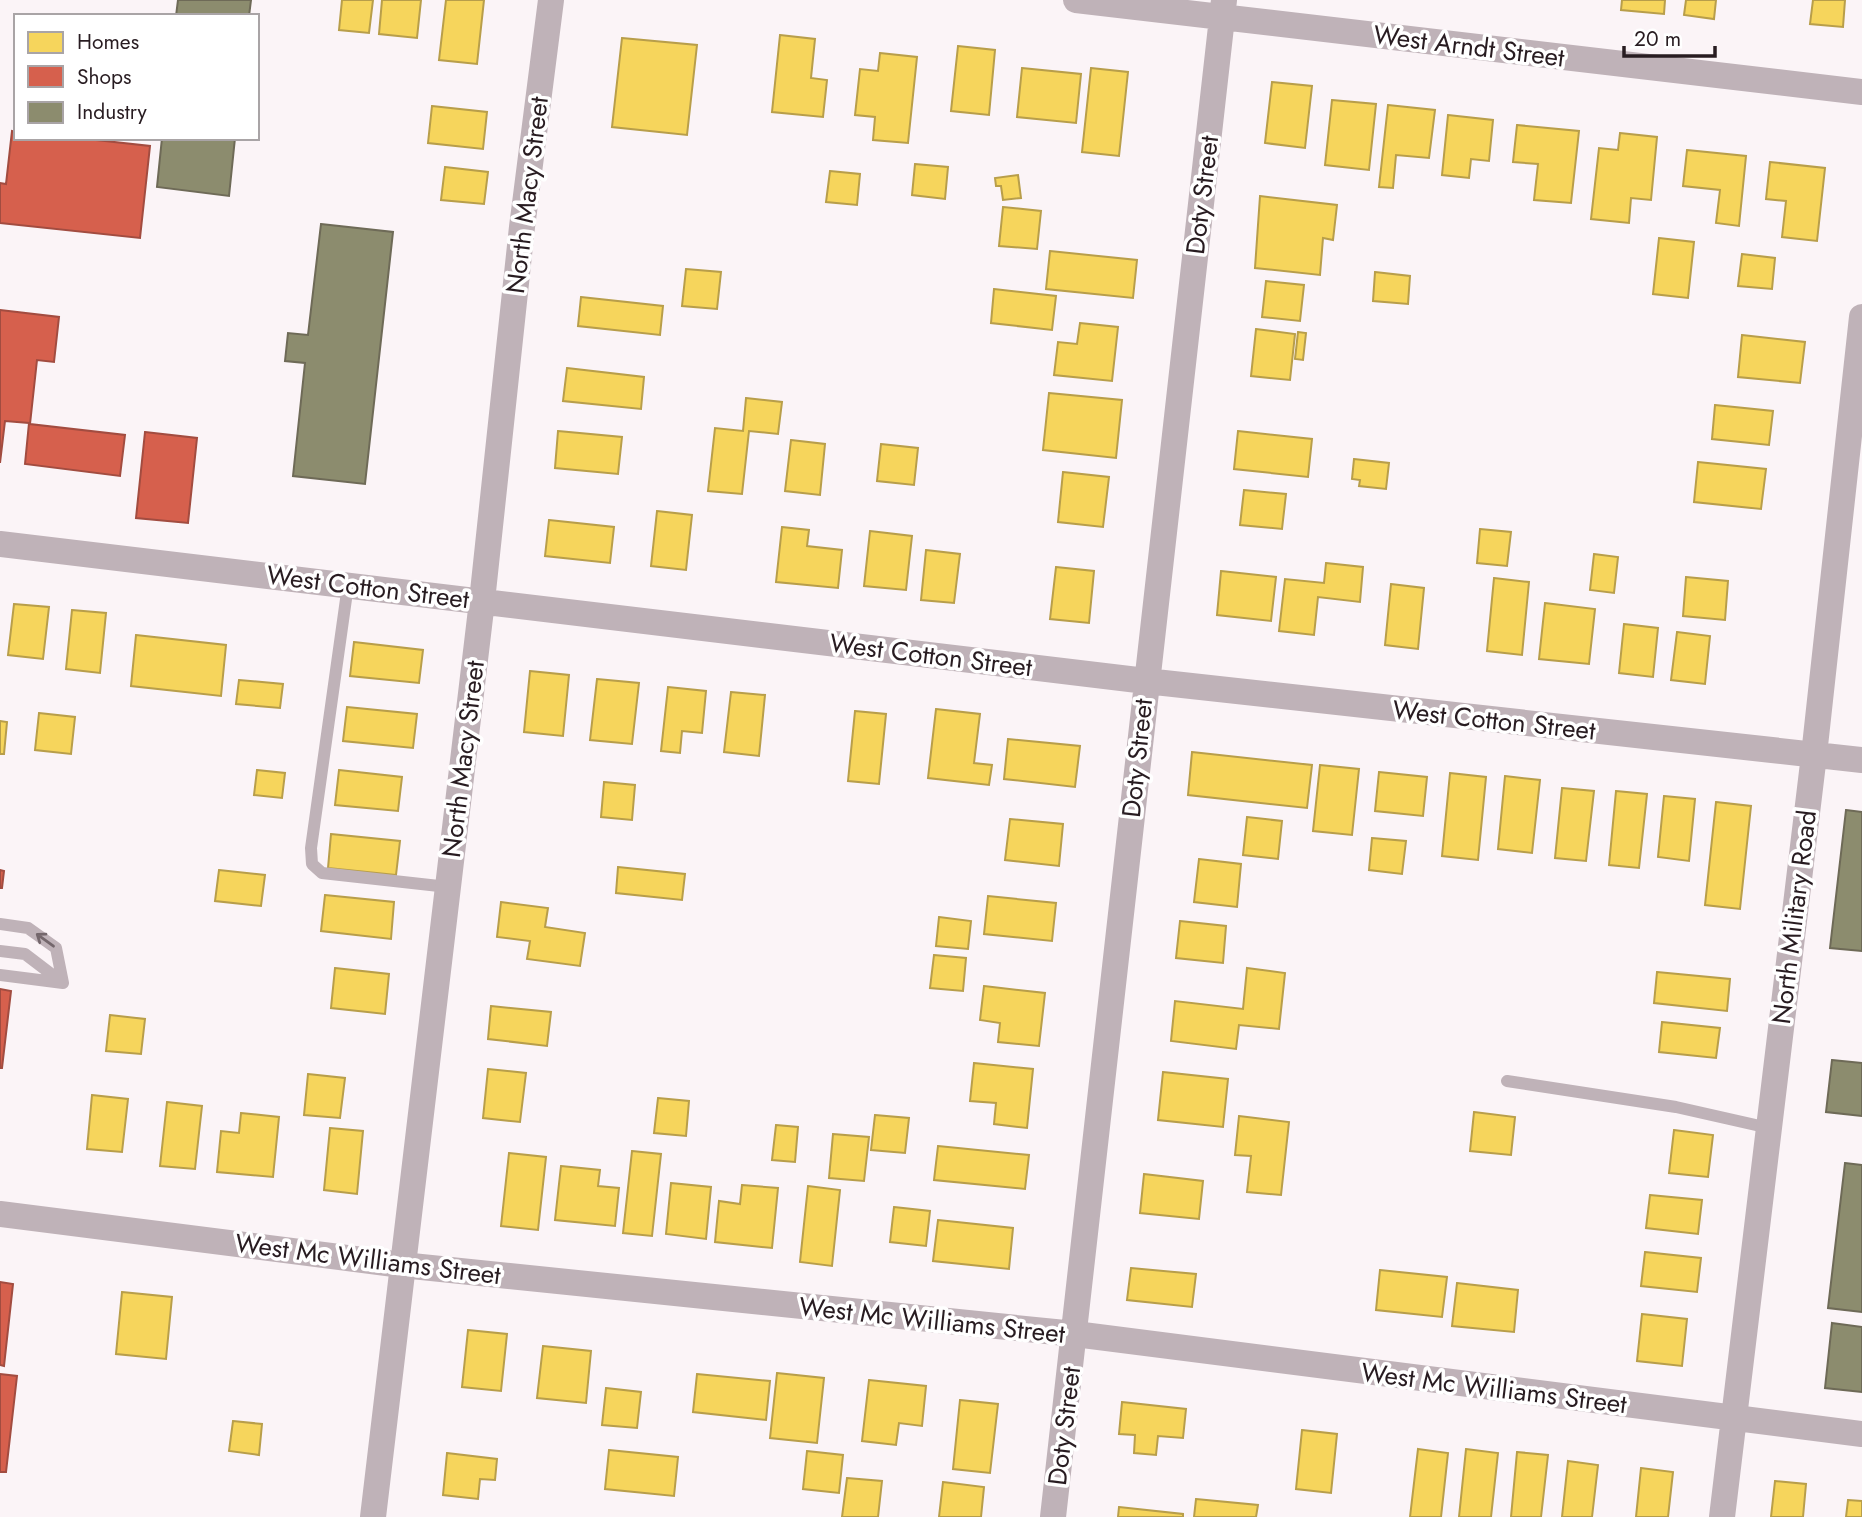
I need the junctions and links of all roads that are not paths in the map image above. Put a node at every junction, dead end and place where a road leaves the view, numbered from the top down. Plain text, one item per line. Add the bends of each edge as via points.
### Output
1 (551, 0) edge
2 (1076, 0) edge
3 (1223, 9) edge
4 (1862, 92) edge
5 (1862, 317) edge
6 (0, 544) edge
7 (348, 585) junction
8 (482, 601) junction
9 (1146, 681) junction
10 (1814, 755) junction
11 (1862, 760) edge
12 (447, 887) junction
13 (0, 925) edge
14 (0, 951) edge
15 (0, 975) edge
16 (63, 983) junction
17 (1507, 1081) dead end
18 (1769, 1128) junction
19 (0, 1214) edge
20 (402, 1265) junction
21 (1075, 1334) junction
22 (1734, 1418) junction
23 (1862, 1434) edge
24 (373, 1517) edge
25 (1053, 1517) edge
26 (1722, 1517) edge

1 - 8 street, North Macy Street
2 - 3 street, West Arndt Street
3 - 4 street, West Arndt Street
3 - 9 street, Doty Street
5 - 10 street, North Military Road
6 - 7 street, West Cotton Street
7 - 8 street, West Cotton Street
7 - 12 lane via 312,864 322,873
8 - 9 street, West Cotton Street
8 - 12 street, North Macy Street
9 - 10 street, West Cotton Street
9 - 21 street, Doty Street
10 - 11 street, West Cotton Street
10 - 18 street, North Military Road
12 - 20 street, North Macy Street
16 -> 13 lane via 56,948 28,928
14 - 16 lane via 25,954
15 - 16 lane
17 - 18 lane via 1676,1107
18 - 22 street, North Military Road
19 - 20 street, West Mc Williams Street
20 - 21 street, West Mc Williams Street
20 - 24 street, North Macy Street
21 - 22 street, West Mc Williams Street
21 - 25 street, Doty Street
22 - 23 street, West Mc Williams Street
22 - 26 street, North Military Road

